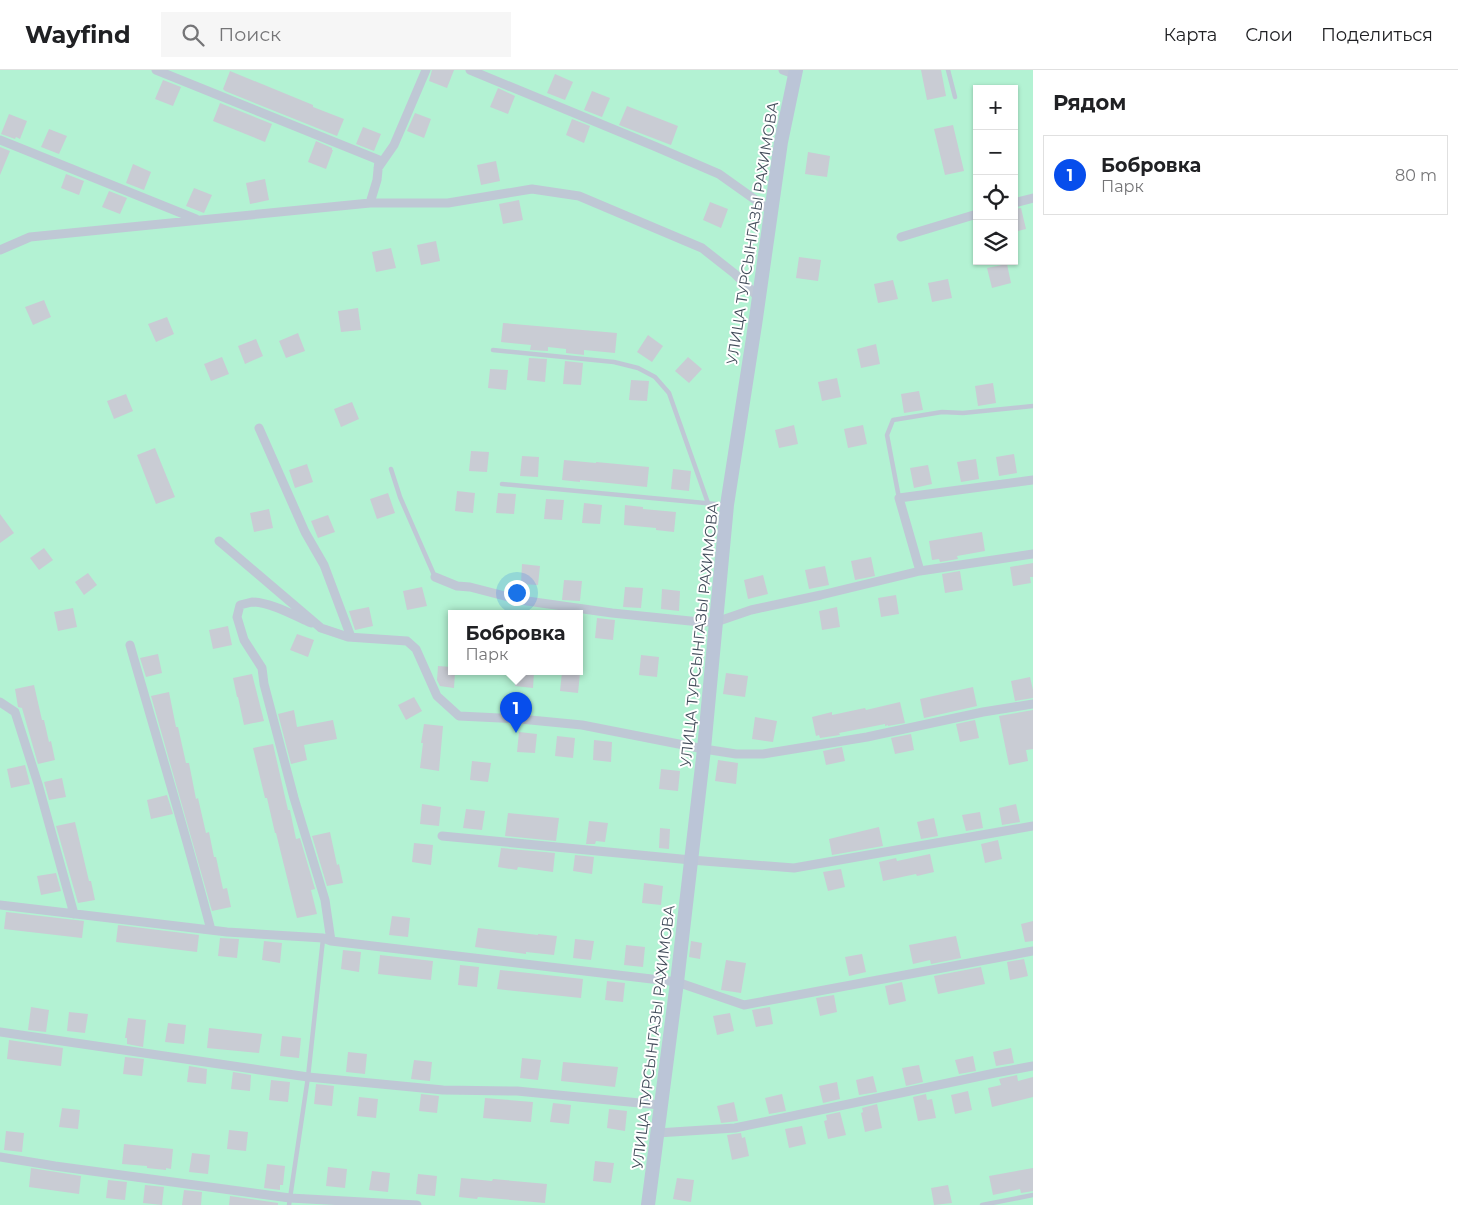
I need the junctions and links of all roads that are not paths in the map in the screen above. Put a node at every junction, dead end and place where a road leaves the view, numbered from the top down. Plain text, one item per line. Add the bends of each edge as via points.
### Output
1 (156, 70) edge
2 (426, 70) edge
3 (470, 70) edge
4 (948, 70) edge
5 (791, 71) edge
6 (955, 97) dead end
7 (0, 140) edge
8 (378, 168) junction
9 (1033, 198) edge
10 (1018, 202) edge
11 (370, 203) junction
12 (770, 211) junction
13 (973, 215) edge
14 (198, 220) junction
15 (901, 236) dead end
16 (0, 250) edge
17 (758, 297) junction
18 (493, 350) dead end
19 (1033, 406) edge
20 (259, 428) dead end
21 (391, 469) dead end
22 (1033, 480) edge
23 (502, 484) dead end
24 (899, 498) junction
25 (708, 503) junction
26 (728, 505) junction
27 (219, 540) dead end
28 (1033, 554) edge
29 (920, 571) junction
30 (435, 577) joint
31 (716, 622) junction
32 (321, 628) junction
33 (351, 637) junction
34 (130, 645) dead end
35 (0, 702) edge
36 (1033, 704) edge
37 (704, 749) junction
38 (1033, 826) edge
39 (442, 836) dead end
40 (692, 860) junction
41 (0, 905) edge
42 (74, 914) junction
43 (211, 930) junction
44 (327, 940) junction
45 (1033, 951) edge
46 (677, 982) junction
47 (0, 1032) edge
48 (1033, 1066) edge
49 (308, 1077) junction
50 (660, 1105) junction
51 (657, 1133) junction
52 (0, 1156) edge
53 (1033, 1195) edge
54 (290, 1202) edge
55 (417, 1205) edge
56 (648, 1205) edge
57 (982, 1205) edge

1 - 8 street via 379,160
2 - 8 street via 394,145
3 - 12 street via 719,174
4 - 6 lane
5 - 12 street, УЛИЦА ТУРСЫНГАЗЫ РАХИМОВА
7 - 14 street
8 - 11 street
9 - 10 street
11 - 14 street
11 - 17 street via 448,203 532,189 579,196 702,248
12 - 17 street, УЛИЦА ТУРСЫНГАЗЫ РАХИМОВА
13 - 15 street
14 - 16 street via 30,237
17 - 26 street, УЛИЦА ТУРСЫНГАЗЫ РАХИМОВА
18 - 25 lane via 614,362 638,368 655,377 669,393
19 - 24 lane via 942,412 893,420 887,435
20 - 33 street via 305,532 324,565
21 - 30 lane
22 - 24 street
23 - 25 lane
24 - 29 street
25 - 26 lane
26 - 31 street, УЛИЦА ТУРСЫНГАЗЫ РАХИМОВА
27 - 32 street
28 - 29 street
29 - 31 street via 751,610
30 - 31 street via 458,586 520,600 612,613
31 - 37 street, УЛИЦА ТУРСЫНГАЗЫ РАХИМОВА
32 - 33 street
32 - 44 street via 278,609 251,602 240,605 236,617 244,640 262,668 294,798 325,900
33 - 37 street via 407,641 416,650 437,696 459,716 582,725
34 - 43 street
35 - 42 street via 15,712
36 - 37 street via 763,754
37 - 40 street, УЛИЦА ТУРСЫНГАЗЫ РАХИМОВА
38 - 40 street via 794,868
39 - 40 street
40 - 46 street, УЛИЦА ТУРСЫНГАЗЫ РАХИМОВА
41 - 42 street
42 - 43 street
43 - 44 street
44 - 46 street
44 - 49 lane
45 - 46 street via 744,1005
46 - 50 street, УЛИЦА ТУРСЫНГАЗЫ РАХИМОВА
47 - 49 street
48 - 51 street via 735,1128
49 - 50 street via 443,1090 517,1091
49 - 54 lane
50 - 51 street, УЛИЦА ТУРСЫНГАЗЫ РАХИМОВА
51 - 56 street, УЛИЦА ТУРСЫНГАЗЫ РАХИМОВА
52 - 54 street
53 - 57 lane
54 - 55 street

